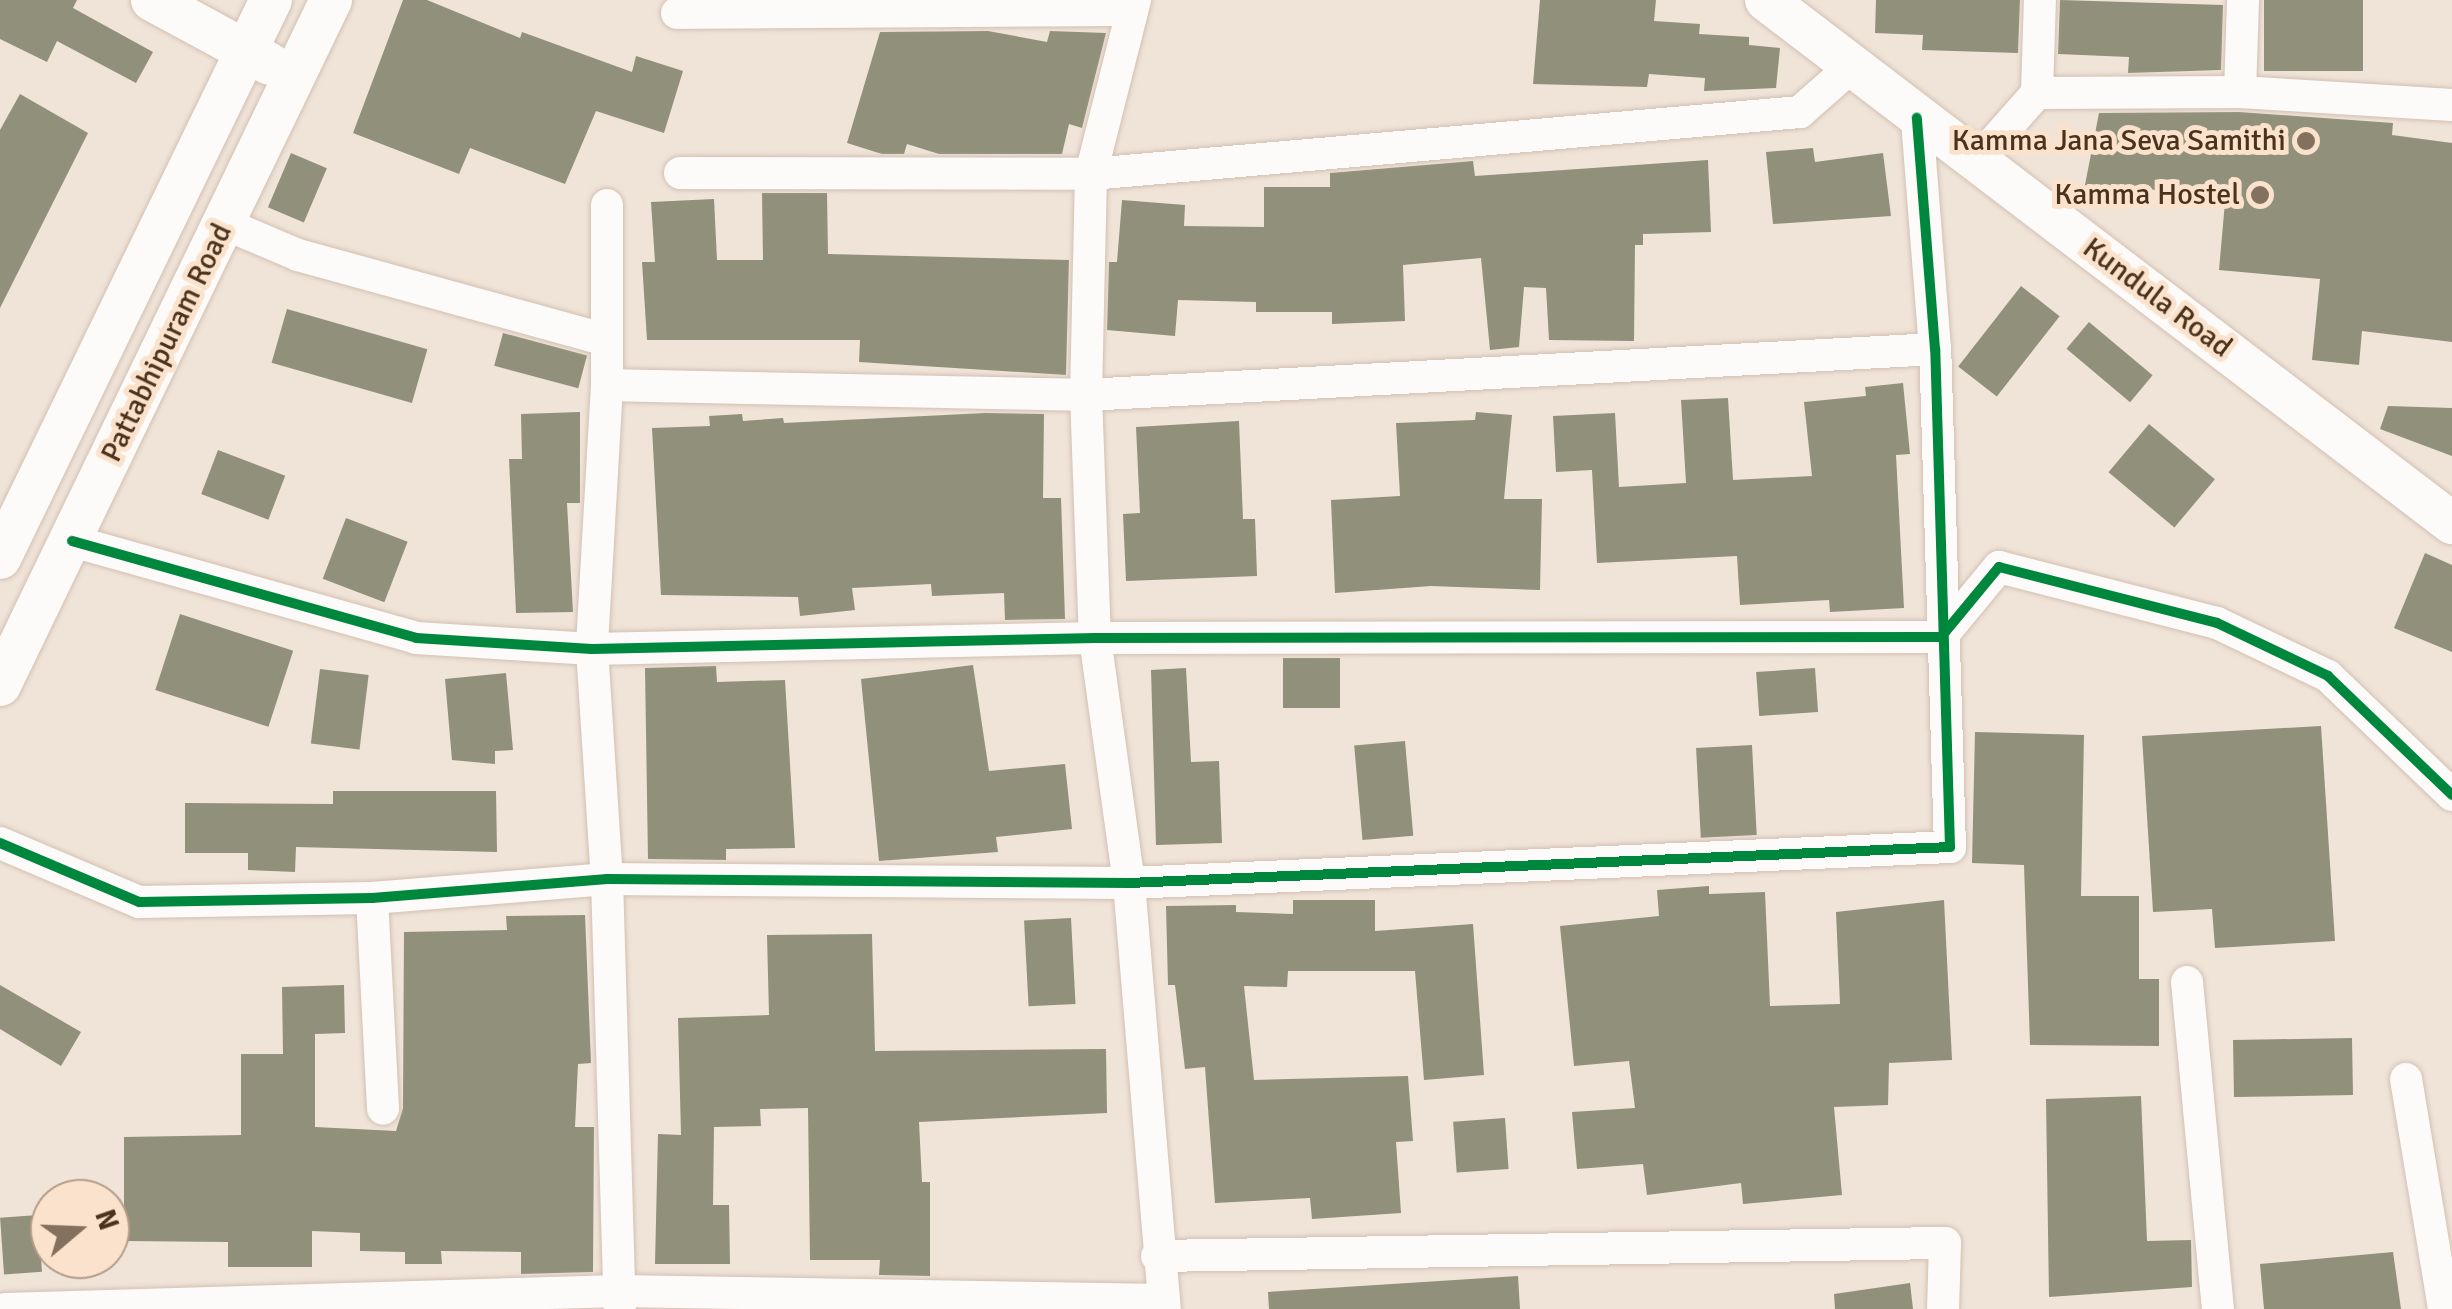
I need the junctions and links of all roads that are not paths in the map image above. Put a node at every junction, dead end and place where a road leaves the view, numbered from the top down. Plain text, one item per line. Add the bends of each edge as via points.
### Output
1 (152, 0) edge
2 (271, 0) edge
3 (332, 0) edge
4 (1766, 0) edge
5 (2040, 0) edge
6 (2243, 0) edge
7 (1133, 5) edge
8 (677, 12) dead end
9 (247, 52) junction
10 (1852, 66) junction
11 (292, 77) junction
12 (2240, 92) junction
13 (2038, 94) junction
14 (2452, 105) edge
15 (1917, 118) junction
16 (1977, 161) junction
17 (680, 173) dead end
18 (1091, 174) junction
19 (607, 205) dead end
20 (225, 224) junction
21 (606, 340) junction
22 (1935, 349) junction
23 (607, 385) junction
24 (1086, 395) junction
25 (2452, 524) edge
26 (72, 542) junction
27 (0, 558) edge
28 (1941, 637) junction
29 (1096, 638) junction
30 (592, 649) junction
31 (0, 685) edge
32 (2452, 795) edge
33 (0, 843) edge
34 (607, 879) junction
35 (1129, 884) junction
36 (372, 898) junction
37 (2187, 982) dead end
38 (2406, 1079) dead end
39 (384, 1109) dead end
40 (1157, 1256) junction
41 (620, 1300) edge
42 (912, 1303) edge
43 (1165, 1305) edge
44 (4, 1309) edge
45 (1944, 1309) edge
46 (2218, 1309) edge
47 (2444, 1309) edge

1 - 9 street
2 - 9 street, Pattabhipuram Road
3 - 11 street, Pattabhipuram Road
4 - 10 street, Kundula Road
5 - 13 street
6 - 12 street
7 - 8 street
7 - 18 street
9 - 11 street
9 - 27 street, Pattabhipuram Road
10 - 15 street, Kundula Road
10 - 18 street via 1800,112
11 - 20 street, Pattabhipuram Road
12 - 13 street
12 - 14 street
13 - 16 street
15 - 16 street, Kundula Road
15 - 22 street
16 - 25 street, Kundula Road
17 - 18 street
18 - 24 street
19 - 21 street
20 - 21 street via 298,255
20 - 26 street, Pattabhipuram Road
21 - 23 street
22 - 24 street
22 - 28 street
23 - 24 street
23 - 30 street
24 - 29 street
26 - 30 street via 416,638
26 - 31 street, Pattabhipuram Road
28 - 29 street
28 - 32 street via 2000,567 2217,623 2328,676
28 - 35 street via 1950,847
29 - 30 street
29 - 35 street
30 - 34 street
33 - 36 street via 139,902
34 - 35 street
34 - 36 street
34 - 41 street
35 - 40 street
36 - 39 street
37 - 46 street
38 - 47 street
40 - 43 street
40 - 45 street via 1944,1243
41 - 42 street
41 - 44 street
42 - 43 street

